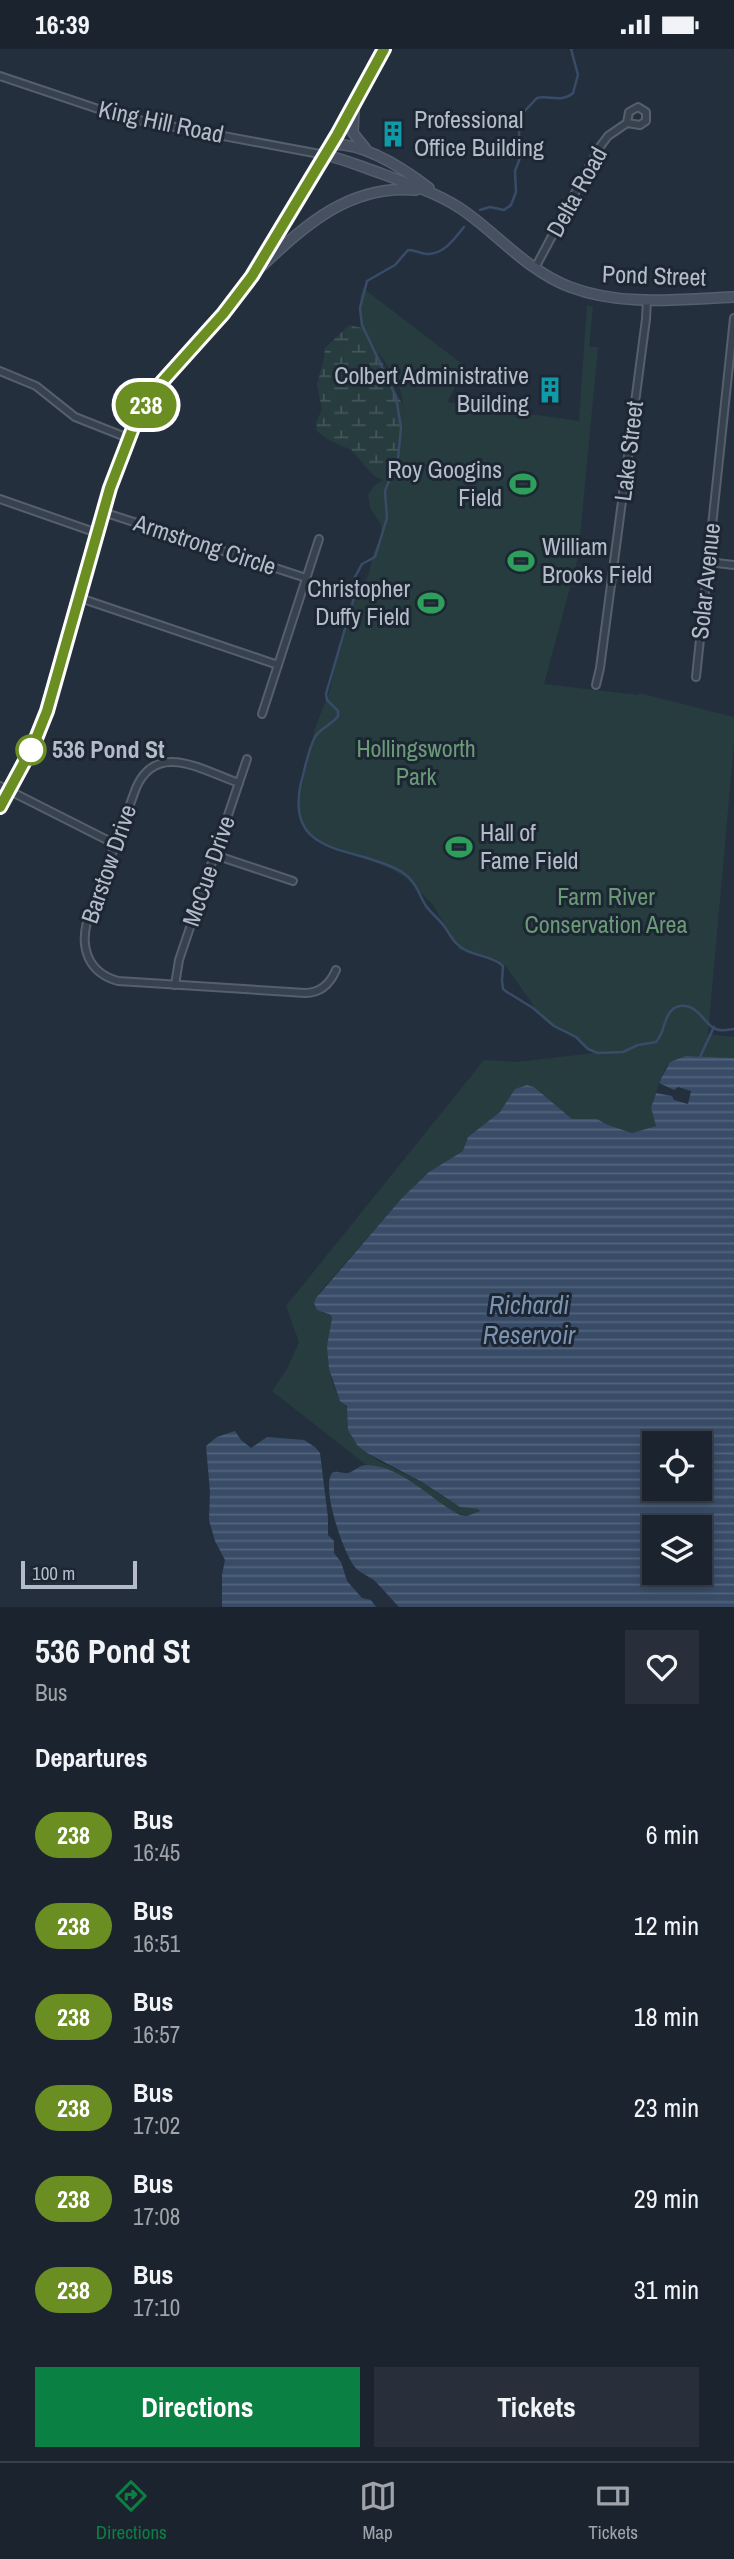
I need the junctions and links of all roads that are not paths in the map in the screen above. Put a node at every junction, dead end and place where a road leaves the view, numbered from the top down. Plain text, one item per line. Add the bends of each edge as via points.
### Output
1 (379, 51) edge
2 (0, 76) edge
3 (358, 97) junction
4 (627, 123) dead end
5 (331, 144) junction
6 (373, 154) junction
7 (325, 155) junction
8 (435, 194) junction
9 (535, 268) junction
10 (252, 276) junction
11 (734, 297) edge
12 (647, 299) junction
13 (734, 318) edge
14 (0, 371) edge
15 (128, 438) junction
16 (0, 499) edge
17 (103, 512) junction
18 (97, 533) junction
19 (319, 539) dead end
20 (708, 562) junction
21 (734, 565) edge
22 (306, 578) junction
23 (80, 598) junction
24 (278, 666) junction
25 (696, 677) dead end
26 (596, 685) dead end
27 (262, 714) dead end
28 (247, 759) dead end
29 (239, 783) junction
30 (5, 788) edge
31 (0, 807) edge
32 (115, 844) junction
33 (215, 855) junction
34 (293, 881) dead end
35 (336, 970) dead end
36 (175, 985) junction

1 - 3 main road
2 - 7 street, King Hill Road via 122,117
3 - 5 main road
3 - 6 main road via 353,133
4 - 9 street, Delta Road via 602,143
5 - 6 main road, Pond Street
5 - 7 main road
6 - 8 main road, Pond Street
7 - 8 main road, Pond Street
7 - 10 main road
8 - 9 main road, Pond Street
8 - 10 main road via 388,190 353,198 315,221
9 - 12 main road, Pond Street via 587,293
10 - 15 main road via 161,383
11 - 12 main road, Pond Street
12 - 26 street, Lake Street
13 - 20 street, Solar Avenue
14 - 15 street via 36,386 75,417
15 - 17 main road
16 - 18 street
17 - 18 main road
17 - 22 street, Armstrong Circle
18 - 23 main road
19 - 22 street, Armstrong Circle
20 - 21 street
20 - 25 street, Solar Avenue
22 - 24 street, Armstrong Circle
23 - 24 street
23 - 30 main road via 47,711 33,746
24 - 27 street, Armstrong Circle
28 - 29 street, McCue Drive
29 - 32 street, Barstow Drive via 184,762 152,768 138,782
29 - 33 street, McCue Drive
30 - 31 main road
30 - 32 street
32 - 36 street, Barstow Drive via 86,927 86,956 111,979
33 - 34 street
33 - 36 street, McCue Drive via 179,960
35 - 36 street, Barstow Drive via 324,987 310,993

